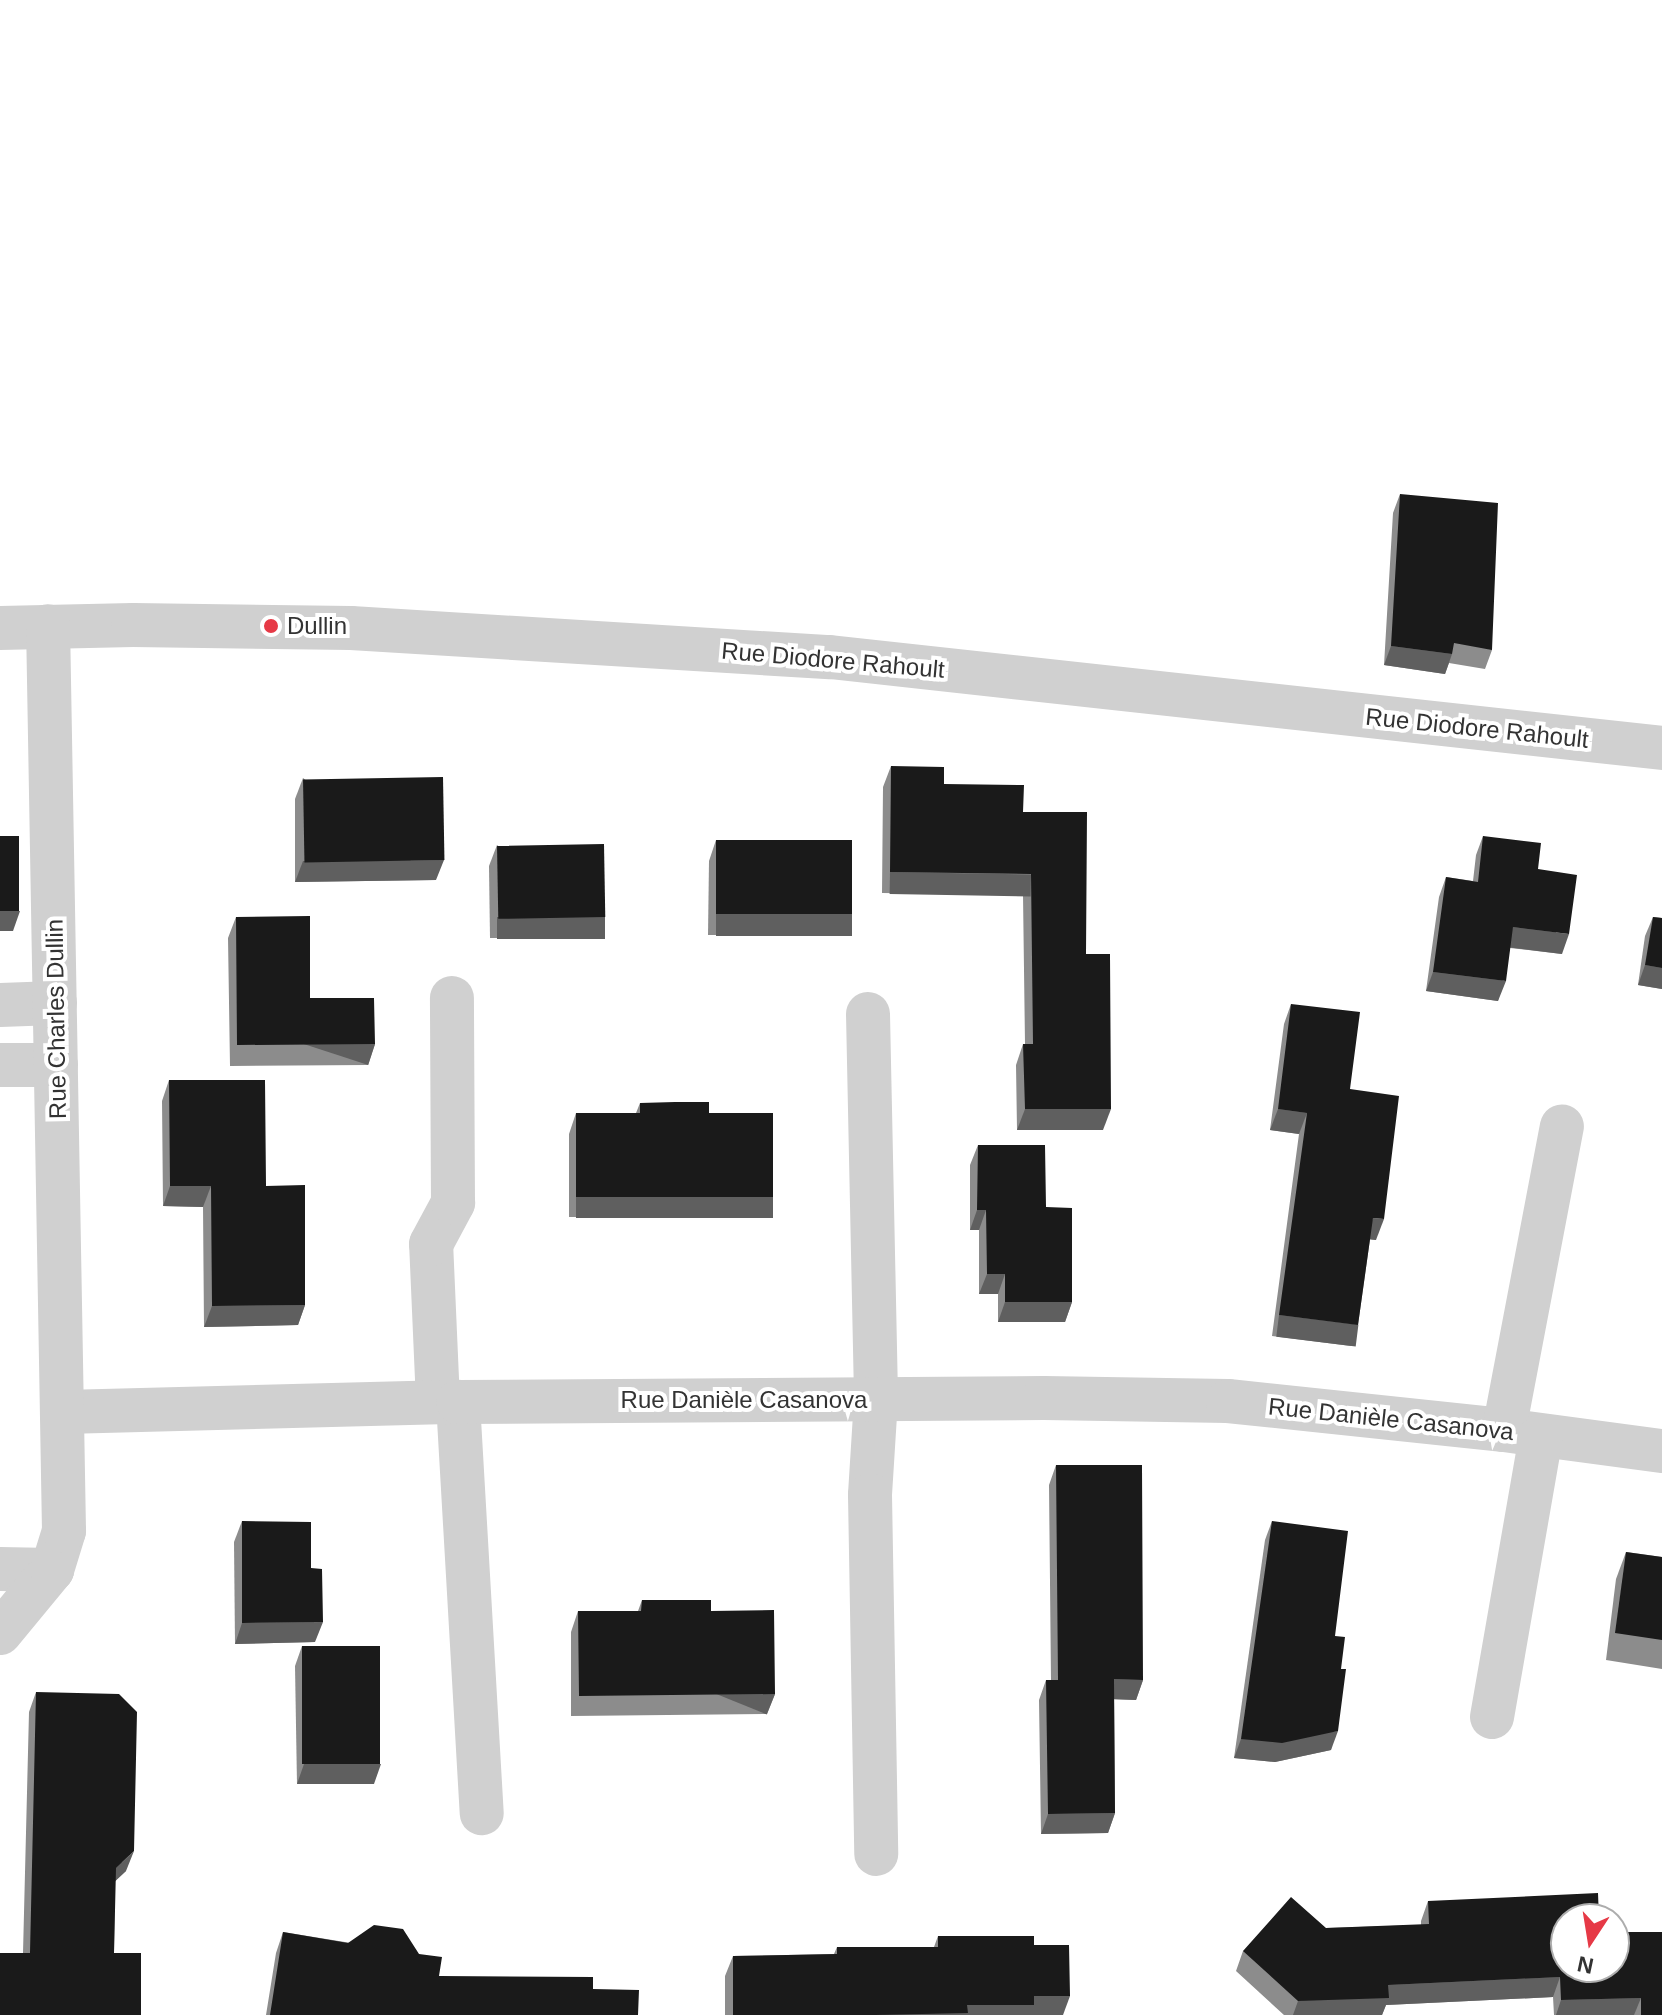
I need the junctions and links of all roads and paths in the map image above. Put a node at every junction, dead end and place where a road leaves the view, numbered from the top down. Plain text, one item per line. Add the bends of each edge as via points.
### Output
1 (48, 626) junction
2 (0, 628) edge
3 (1662, 748) edge
4 (452, 998) dead end
5 (55, 1003) junction
6 (0, 1005) edge
7 (868, 1014) dead end
8 (0, 1065) edge
9 (56, 1065) junction
10 (1562, 1126) dead end
11 (876, 1399) junction
12 (448, 1402) junction
13 (64, 1412) junction
14 (1523, 1433) junction
15 (1662, 1451) edge
16 (0, 1569) edge
17 (52, 1570) junction
18 (0, 1633) edge
19 (1492, 1717) dead end
20 (482, 1813) dead end
21 (876, 1854) dead end

1 - 2 street, Rue Diodore Rahoult
1 - 3 street, Rue Diodore Rahoult via 351,628 830,657
1 - 5 street, Rue Charles Dullin
4 - 12 street via 453,1203 431,1244
5 - 6 street
5 - 9 street, Rue Charles Dullin
7 - 11 street
8 - 9 street
9 - 13 street, Rue Charles Dullin
10 - 14 street
11 - 12 street, Rue Danièle Casanova
11 - 14 street, Rue Danièle Casanova via 1228,1401
11 - 21 street via 870,1495
12 - 13 street, Rue Danièle Casanova
12 - 20 street
13 - 17 street via 64,1531
14 - 15 street, Rue Danièle Casanova
14 - 19 street
16 - 17 street
17 - 18 street

